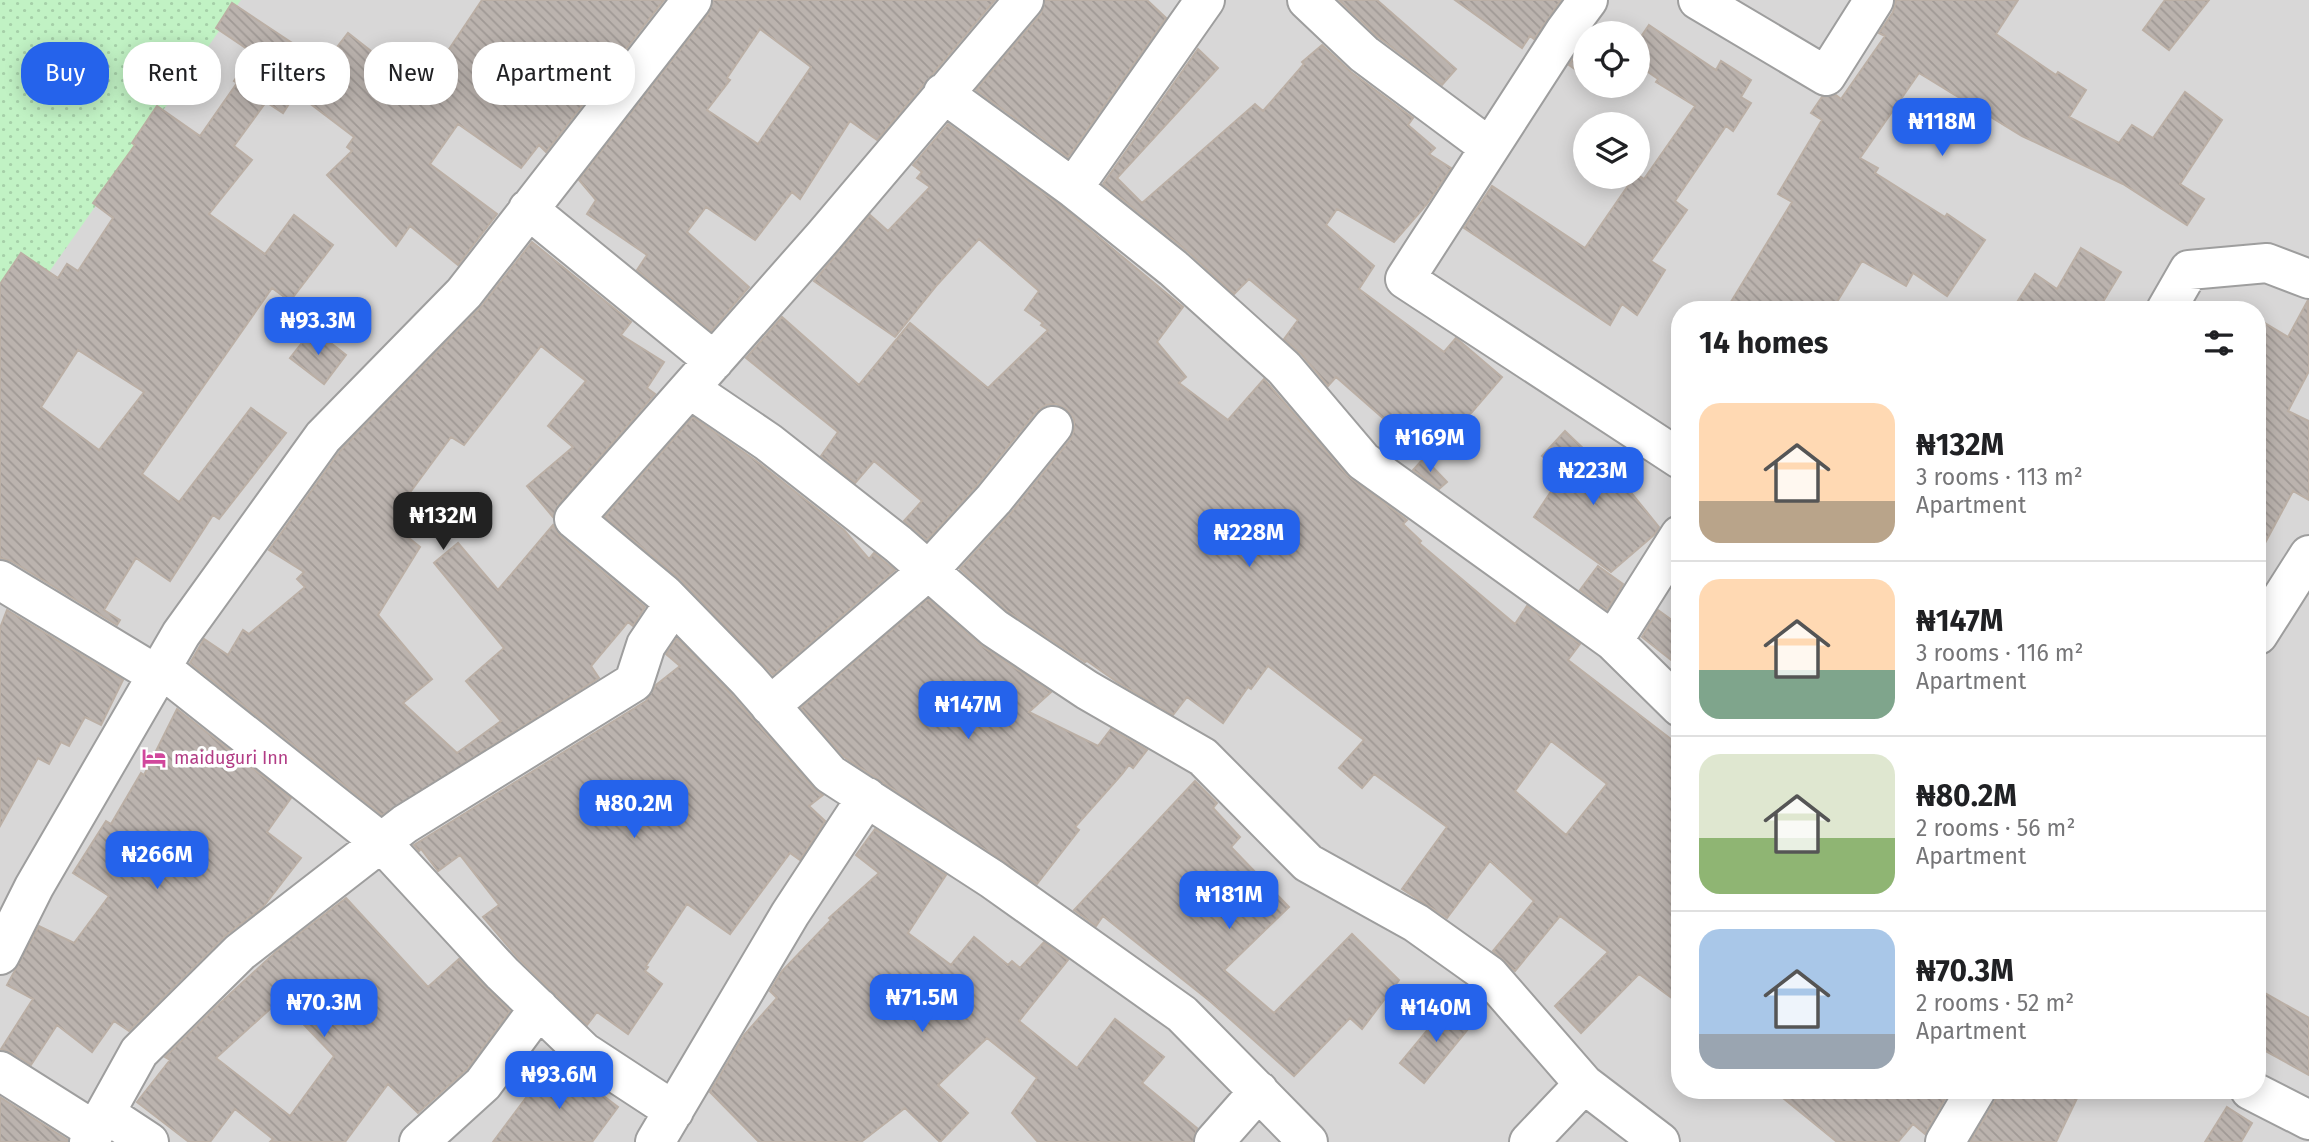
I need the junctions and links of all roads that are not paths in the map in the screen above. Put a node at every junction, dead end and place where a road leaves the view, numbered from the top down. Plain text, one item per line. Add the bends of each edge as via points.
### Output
1 (692, 0) edge
2 (1024, 0) edge
3 (1205, 0) edge
4 (1307, 0) edge
5 (1588, 0) edge
6 (1698, 0) edge
7 (1874, 0) edge
8 (943, 93) junction
9 (1489, 147) junction
10 (1073, 188) junction
11 (528, 209) junction
12 (2309, 279) edge
13 (2171, 301) edge
14 (702, 375) junction
15 (1053, 426) dead end
16 (1671, 453) edge
17 (1671, 549) edge
18 (2309, 555) edge
19 (929, 570) junction
20 (0, 580) edge
21 (673, 605) junction
22 (2266, 622) edge
23 (1613, 641) junction
24 (159, 672) junction
25 (1671, 698) edge
26 (770, 706) junction
27 (867, 797) junction
28 (381, 842) junction
29 (0, 955) edge
30 (539, 1008) junction
31 (0, 1071) edge
32 (1584, 1084) junction
33 (1259, 1091) junction
34 (2266, 1098) edge
35 (1971, 1099) edge
36 (2309, 1119) edge
37 (664, 1126) edge
38 (96, 1129) edge
39 (149, 1142) edge
40 (419, 1142) edge
41 (1214, 1142) edge
42 (1308, 1142) edge
43 (1529, 1142) edge
44 (1660, 1142) edge
45 (1945, 1142) edge

1 - 11 street
2 - 8 street
3 - 10 street
4 - 9 street via 1364,54
5 - 9 street
6 - 7 street via 1826,76
8 - 10 street
8 - 14 street
9 - 16 street via 1405,278
10 - 23 street via 1173,268 1284,368 1363,461
11 - 14 street
11 - 24 street via 464,293 323,437 181,634
12 - 13 street via 2267,263 2189,270
14 - 19 street via 768,442
14 - 21 street via 574,519
15 - 19 street
17 - 23 street
18 - 22 street
19 - 26 street
19 - 32 street via 994,628 1087,690 1203,757 1308,863 1416,923 1489,975
20 - 24 street
21 - 26 street
21 - 28 street via 646,645 634,682
23 - 25 street
24 - 28 street
24 - 29 street via 34,887
26 - 27 street via 830,774
27 - 33 street via 992,878 1182,1014
27 - 37 street via 790,914
28 - 30 street
28 - 38 street via 231,961 139,1052
30 - 37 street
30 - 40 street via 483,1084
31 - 38 street
32 - 43 street
32 - 44 street
33 - 41 street
33 - 42 street
34 - 36 street
35 - 45 street
38 - 39 street

